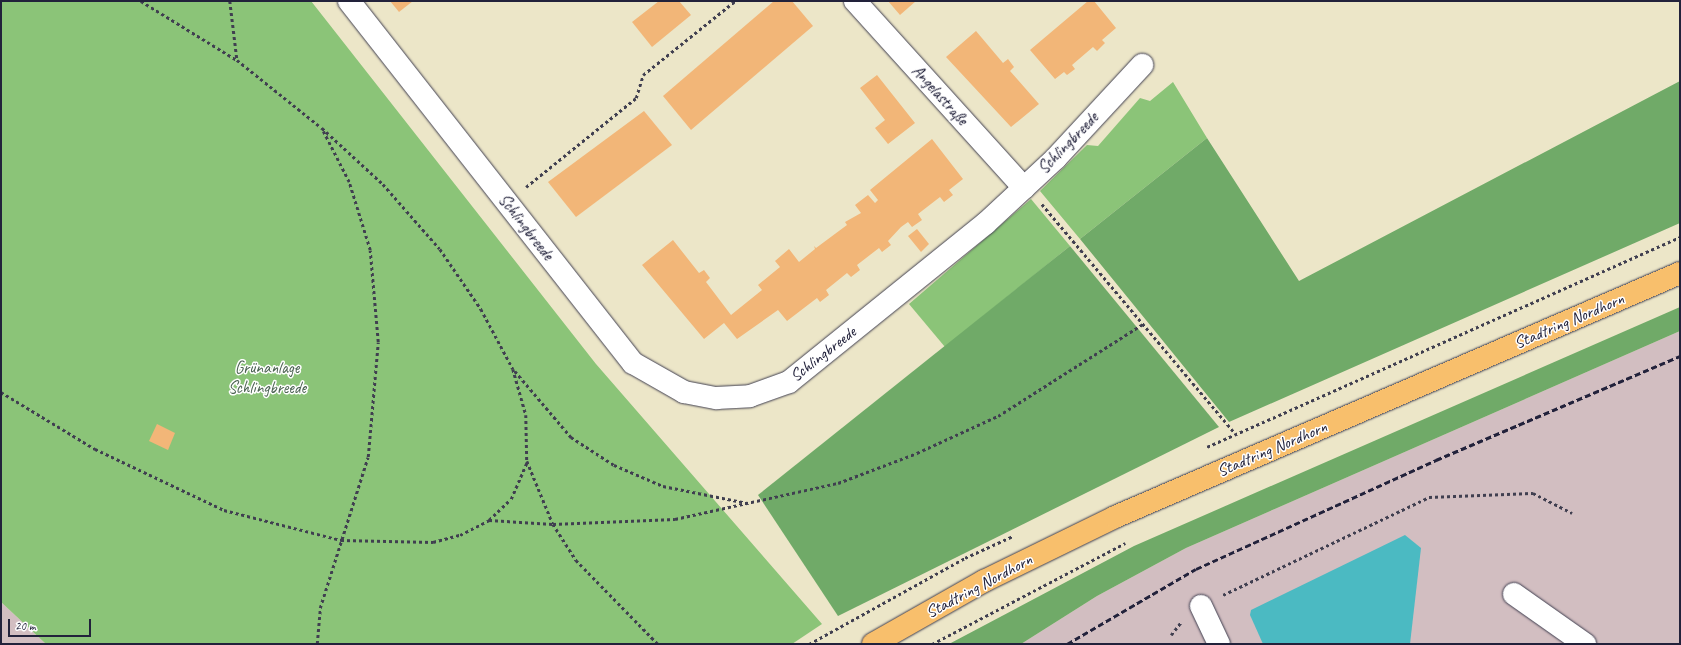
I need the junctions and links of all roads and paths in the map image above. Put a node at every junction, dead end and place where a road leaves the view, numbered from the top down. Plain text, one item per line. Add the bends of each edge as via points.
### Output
1 (141, 1) edge
2 (230, 1) edge
3 (348, 1) edge
4 (735, 1) edge
5 (855, 1) edge
6 (237, 60) junction
7 (1142, 65) dead end
8 (322, 128) junction
9 (1024, 188) junction
10 (507, 202) junction
11 (1680, 273) edge
12 (1143, 324) junction
13 (513, 369) junction
14 (1, 392) edge
15 (1236, 434) dead end
16 (527, 461) junction
17 (749, 504) junction
18 (1572, 513) dead end
19 (490, 520) junction
20 (553, 524) junction
21 (341, 540) junction
22 (1129, 541) dead end
23 (1514, 594) dead end
24 (1201, 606) junction
25 (1171, 635) dead end
26 (317, 644) edge
27 (658, 644) edge
28 (873, 644) edge
29 (932, 644) edge
30 (1219, 644) edge
31 (1585, 644) edge

1 - 6 path
2 - 6 path
3 - 10 street, Schlingbreede
4 - 10 path via 643,75 636,98
5 - 9 street, Angelastraße
6 - 8 path
7 - 9 street, Schlingbreede
8 - 13 path via 383,184 440,249 482,308
8 - 21 path via 349,182 370,250 378,342 368,457
9 - 10 street, Schlingbreede via 985,224 789,382 750,396 716,398 684,392 633,363
9 - 12 path via 1035,196
11 - 28 main road, Stadtring Nordhorn via 1115,517 984,581
12 - 15 path
12 - 17 path via 998,416 924,450 838,483
13 - 16 path via 526,415
13 - 17 path via 571,437 614,465 663,486
14 - 21 path via 95,449 224,510
16 - 19 path via 511,500
16 - 20 path
17 - 20 path via 675,519
18 - 24 path via 1533,494 1429,497
19 - 20 path
19 - 21 path via 460,535 433,542
20 - 27 path via 576,560
21 - 26 path via 320,608
22 - 29 path
23 - 31 street
24 - 25 path via 1189,612
24 - 30 street

